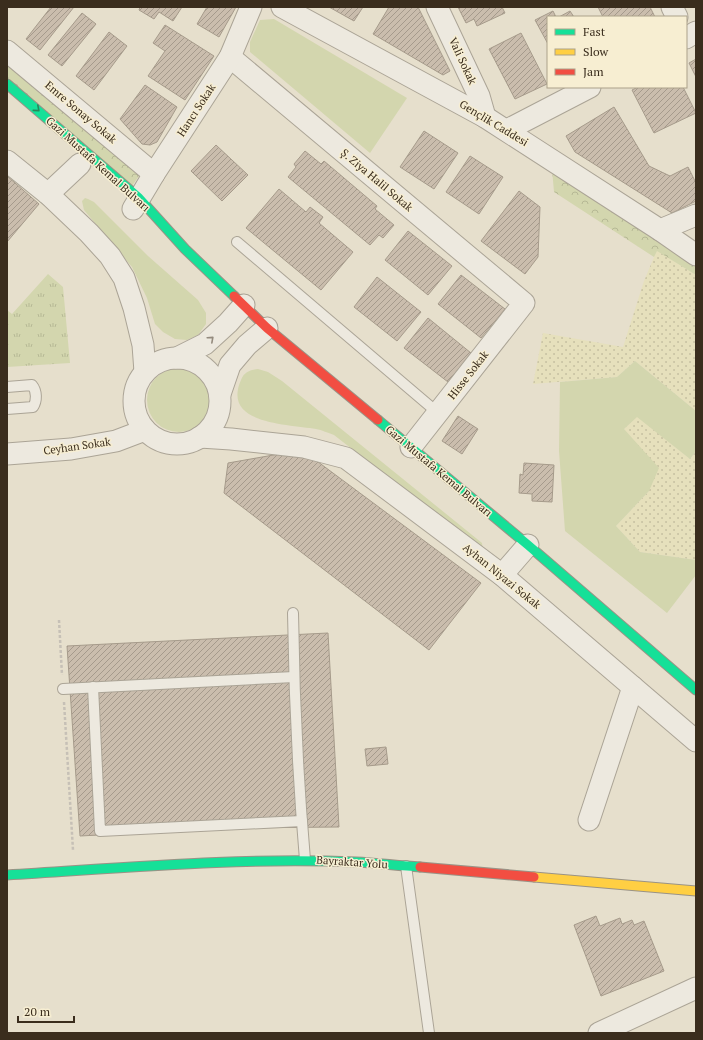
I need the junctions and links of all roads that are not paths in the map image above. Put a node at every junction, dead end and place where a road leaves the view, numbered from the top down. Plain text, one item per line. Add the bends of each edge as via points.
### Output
1 (251, 7) edge
2 (282, 7) edge
3 (437, 7) edge
4 (672, 7) edge
5 (676, 16) edge
6 (7, 51) edge
7 (230, 58) junction
8 (7, 84) edge
9 (588, 88) edge
10 (485, 117) junction
11 (507, 130) junction
12 (7, 161) edge
13 (80, 164) dead end
14 (154, 174) junction
15 (48, 194) junction
16 (136, 208) junction
17 (696, 215) edge
18 (660, 230) junction
19 (237, 242) dead end
20 (185, 249) junction
21 (696, 255) edge
22 (524, 303) joint
23 (244, 305) junction
24 (268, 328) junction
25 (177, 358) junction
26 (145, 372) junction
27 (7, 387) edge
28 (220, 394) junction
29 (7, 409) edge
30 (438, 413) junction
31 (145, 430) junction
32 (200, 437) junction
33 (411, 447) junction
34 (7, 454) edge
35 (528, 545) junction
36 (502, 575) junction
37 (293, 613) dead end
38 (294, 678) junction
39 (633, 686) junction
40 (93, 687) junction
41 (63, 689) road end
42 (696, 690) edge
43 (696, 740) edge
44 (589, 820) dead end
45 (302, 821) junction
46 (305, 860) junction
47 (406, 866) junction
48 (7, 875) edge
49 (696, 891) edge
50 (696, 988) edge
51 (430, 1033) edge
52 (599, 1033) edge

1 - 7 street, Hancı Sokak
2 - 10 street, Gençlik Caddesi
3 - 10 street, Vali Sokak via 479,96
4 - 5 street
6 - 14 street, Emre Sonay Sokak
7 - 14 street, Hancı Sokak
7 - 22 street, Ş. Ziya Halil Sokak
8 -> 16 main road, Gazi Mustafa Kemal Bulvarı
9 - 11 street
10 - 11 street, Gençlik Caddesi
11 - 18 street, Gençlik Caddesi
12 - 15 street
13 - 15 street
14 - 16 street, Hancı Sokak
15 - 26 street via 100,244 124,278 143,345
16 - 20 main road, Gazi Mustafa Kemal Bulvarı
16 - 20 main road, Gazi Mustafa Kemal Bulvarı
17 - 18 street
18 - 21 street, Gençlik Caddesi
19 - 30 lane
20 - 23 main road, Gazi Mustafa Kemal Bulvarı
22 - 30 street, Hisse Sokak
23 - 24 main road, Gazi Mustafa Kemal Bulvarı
25 -> 23 street via 205,344 228,324
24 - 28 street via 247,345 230,365
24 - 33 main road, Gazi Mustafa Kemal Bulvarı
25 - 26 street via 165,359
25 - 28 street via 189,359 200,364 216,382
26 - 31 street via 139,380 133,401 139,421
27 - 29 lane via 32,385 35,388 36,402 34,407
28 - 32 street via 217,418 210,429
30 - 33 street, Hisse Sokak
31 - 32 street via 165,443 190,442
31 - 34 street, Ceyhan Sokak via 116,441 71,449
32 - 36 street, Ayhan Niyazi Sokak via 304,447 346,458
33 - 35 main road, Gazi Mustafa Kemal Bulvarı
35 - 36 street
35 - 42 main road, Gazi Mustafa Kemal Bulvarı
36 - 39 street, Ayhan Niyazi Sokak
37 - 38 lane
38 - 40 lane
38 - 45 lane
39 - 43 street, Ayhan Niyazi Sokak
39 - 44 street
40 - 41 lane
40 - 45 lane via 100,831
45 - 46 lane
46 - 47 main road, Bayraktar Yolu
46 - 48 main road, Bayraktar Yolu via 213,862
47 - 49 main road, Bayraktar Yolu
47 - 51 lane
50 - 52 street

